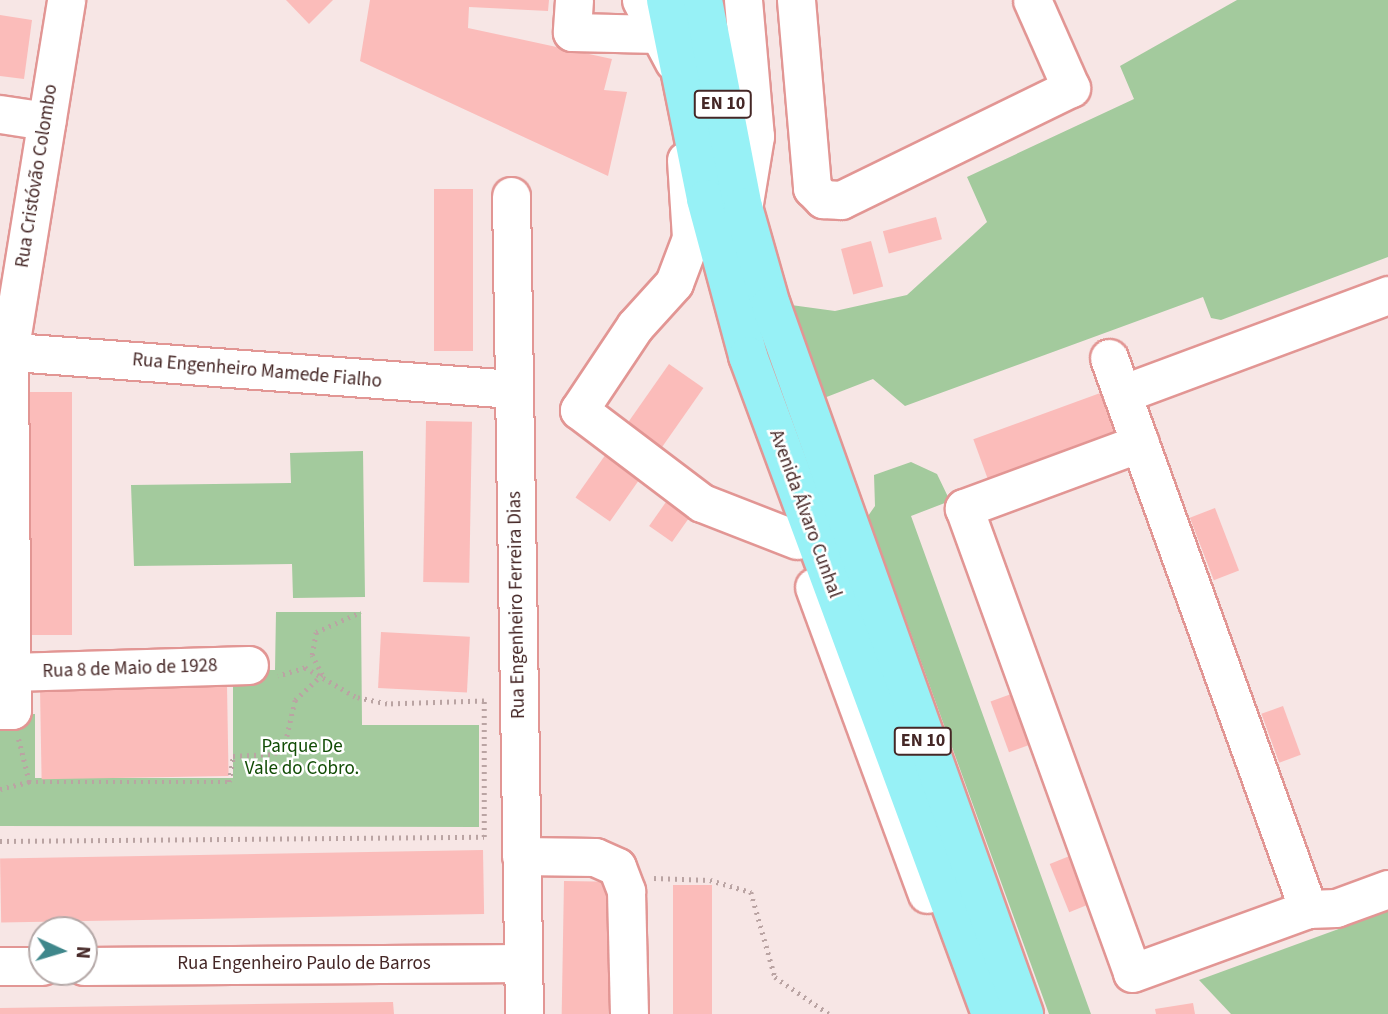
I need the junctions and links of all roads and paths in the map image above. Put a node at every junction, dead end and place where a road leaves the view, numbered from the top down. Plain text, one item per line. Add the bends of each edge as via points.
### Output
1 (66, 0) edge
2 (574, 0) edge
3 (640, 0) edge
4 (703, 0) edge
5 (743, 0) edge
6 (796, 0) edge
7 (1032, 0) edge
8 (662, 17) edge
9 (679, 71) junction
10 (0, 114) edge
11 (46, 121) junction
12 (511, 195) dead end
13 (743, 207) junction
14 (1388, 295) edge
15 (5, 352) edge
16 (1109, 358) dead end
17 (513, 389) junction
18 (1122, 394) junction
19 (5, 417) edge
20 (1140, 443) junction
21 (828, 467) junction
22 (792, 480) junction
23 (797, 540) junction
24 (361, 612) dead end
25 (249, 665) joint
26 (11, 672) junction
27 (322, 675) junction
28 (6, 710) edge
29 (29, 782) junction
30 (0, 789) edge
31 (0, 841) edge
32 (521, 856) junction
33 (624, 878) junction
34 (1388, 889) edge
35 (1308, 909) junction
36 (970, 960) junction
37 (523, 962) junction
38 (0, 966) edge
39 (28, 966) edge
40 (98, 966) edge
41 (524, 1014) edge
42 (629, 1014) edge
43 (829, 1014) edge
44 (991, 1014) edge
45 (1024, 1014) edge

1 - 11 street, Rua Cristóvão Colombo
2 - 8 street via 572,32
3 - 8 street
4 - 13 main road, Avenida Álvaro Cunhal / EN 10
5 - 13 street via 755,136
6 - 7 street via 813,188 823,199 841,200 1071,89
8 - 9 main road, Avenida Álvaro Cunhal / EN 10
9 - 22 main road, Avenida Álvaro Cunhal / EN 10 via 748,356
9 - 23 street via 691,238 674,283 635,326 579,411 702,503
10 - 11 street
11 - 15 street, Rua Cristóvão Colombo
12 - 17 street, Rua Engenheiro Ferreira Dias
13 - 21 main road, Avenida Álvaro Cunhal / EN 10
14 - 18 street
15 - 17 street, Rua Engenheiro Mamede Fialho
15 - 19 street
16 - 18 street
17 - 32 street, Rua Engenheiro Ferreira Dias
18 - 20 street
19 - 26 street
20 - 35 street
20 - 35 street via 964,508 1132,974
21 - 22 street
21 - 45 main road, Avenida Álvaro Cunhal / EN 10
22 - 23 street
22 - 36 main road, Avenida Álvaro Cunhal / EN 10
23 - 36 street via 923,883 949,942
24 - 27 path via 316,632 312,655
25 - 26 street, Rua 8 de Maio de 1928
25 - 27 path via 259,679 305,668
26 - 28 street
27 - 29 path via 295,700 285,743 274,754 233,756 229,782
27 - 31 path via 371,702 484,701 484,837
28 - 29 path
29 - 30 path
32 - 33 street via 595,857
32 - 37 street, Rua Engenheiro Ferreira Dias
33 - 42 street
33 - 43 path via 710,880 751,892 775,977
34 - 35 street via 1336,908
36 - 44 main road, Avenida Álvaro Cunhal / EN 10
37 - 40 street, Rua Engenheiro Paulo de Barros
37 - 41 street, Rua Engenheiro Ferreira Dias
38 - 39 street

